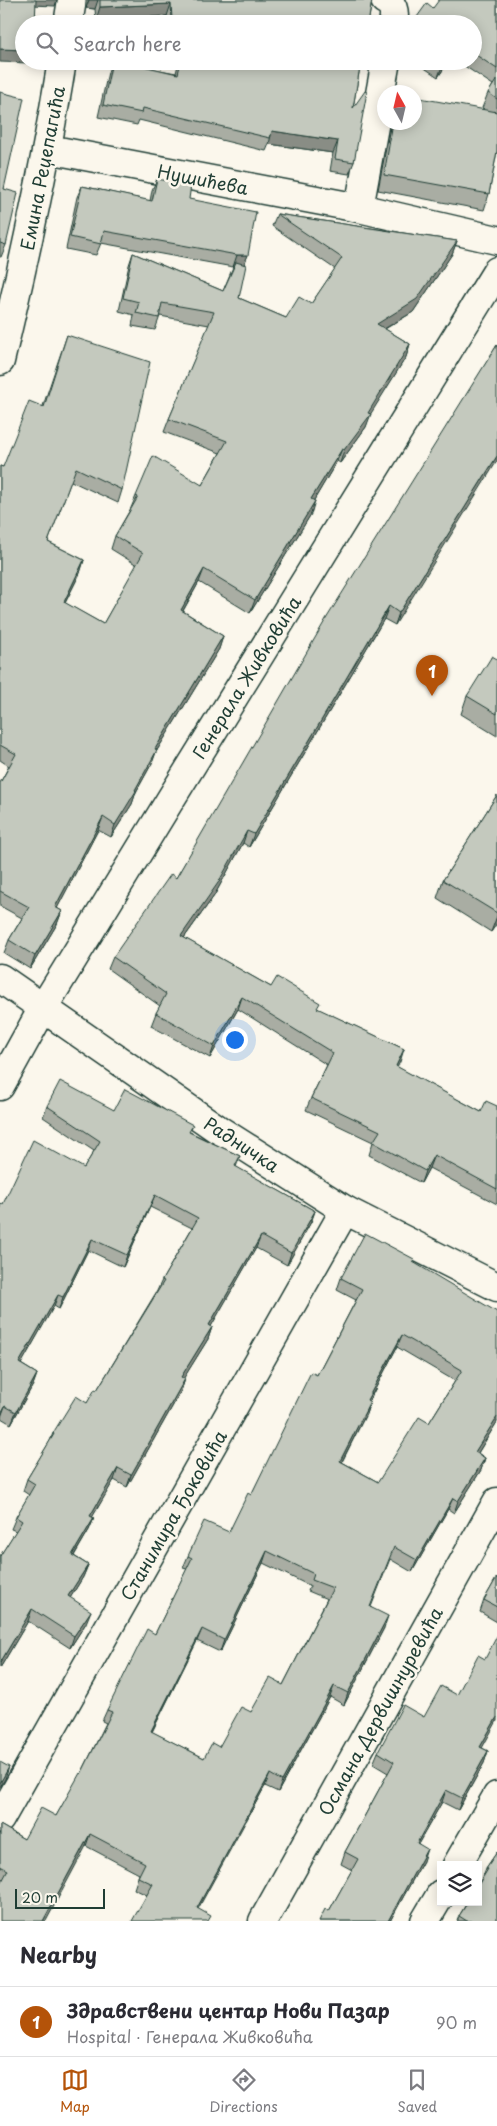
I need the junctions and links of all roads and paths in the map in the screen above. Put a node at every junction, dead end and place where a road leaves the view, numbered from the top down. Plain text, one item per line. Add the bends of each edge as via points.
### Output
1 (72, 0) edge
2 (385, 0) edge
3 (70, 15) edge
4 (394, 15) edge
5 (61, 70) edge
6 (384, 70) edge
7 (48, 149) junction
8 (359, 208) junction
9 (497, 240) edge
10 (497, 271) edge
11 (0, 361) edge
12 (0, 978) edge
13 (43, 1008) junction
14 (0, 1086) edge
15 (345, 1210) junction
16 (497, 1287) edge
17 (497, 1502) edge
18 (497, 1796) edge
19 (0, 1819) edge
20 (460, 1861) edge
21 (437, 1901) edge
22 (263, 1921) edge
23 (425, 1921) edge

1 - 3 street
2 - 4 street via 393,7
5 - 7 street, Емина Реџепагића
6 - 8 street
7 - 8 street, Нушићева
7 - 11 street, Емина Реџепагића
8 - 9 street, Нушићева
10 - 13 street, Генерала Живковића
12 - 13 street, Радничка
13 - 14 street, Генерала Живковића
13 - 15 street, Радничка via 219,1130
15 - 16 street, Радничка
15 - 19 street, Станимира Ђоковића
17 - 22 street, Османа Дервишнуревића
18 - 20 street
21 - 23 street

